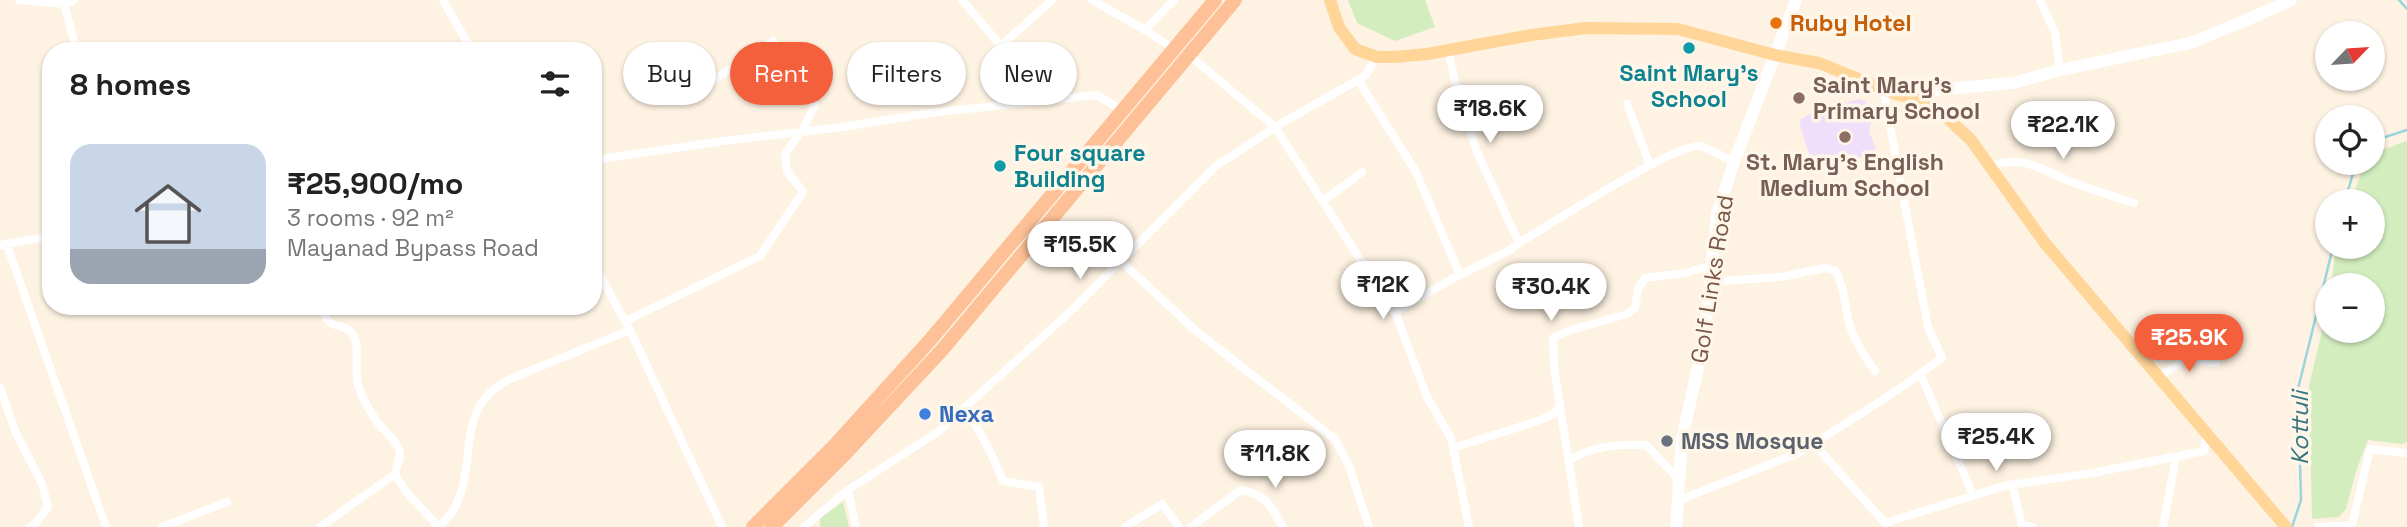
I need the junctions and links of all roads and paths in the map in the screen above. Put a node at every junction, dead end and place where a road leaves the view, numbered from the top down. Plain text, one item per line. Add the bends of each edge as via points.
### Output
1 (19, 0) edge
2 (443, 0) edge
3 (962, 0) edge
4 (1052, 0) edge
5 (1092, 0) edge
6 (1174, 0) edge
7 (1215, 0) edge
8 (1235, 0) edge
9 (1330, 0) edge
10 (1796, 0) edge
11 (2040, 0) edge
12 (2291, 0) edge
13 (68, 1) edge
14 (1146, 30) junction
15 (74, 42) edge
16 (467, 42) edge
17 (998, 42) edge
18 (1005, 42) edge
19 (1174, 50) junction
20 (1448, 50) junction
21 (1775, 55) junction
22 (1190, 56) junction
23 (1377, 57) junction
24 (2060, 70) junction
25 (716, 79) edge
26 (1358, 80) junction
27 (1883, 89) junction
28 (1923, 91) dead end
29 (1077, 97) edge
30 (1627, 104) dead end
31 (1009, 105) edge
32 (1123, 111) junction
33 (1275, 127) junction
34 (802, 131) junction
35 (602, 159) edge
36 (1734, 162) junction
37 (1650, 165) junction
38 (1989, 166) junction
39 (1362, 172) dead end
40 (1322, 201) junction
41 (2134, 203) dead end
42 (42, 238) edge
43 (1519, 243) junction
44 (3, 245) edge
45 (1121, 261) junction
46 (1712, 265) junction
47 (1460, 275) junction
48 (602, 278) edge
49 (1710, 282) junction
50 (1395, 312) junction
51 (324, 315) edge
52 (626, 321) junction
53 (630, 330) junction
54 (2216, 363) dead end
55 (1875, 371) dead end
56 (1920, 373) junction
57 (2160, 377) junction
58 (0, 390) edge
59 (1560, 406) junction
60 (965, 407) junction
61 (2207, 432) junction
62 (1814, 444) junction
63 (1453, 448) junction
64 (2407, 453) edge
65 (2176, 457) junction
66 (1569, 460) junction
67 (395, 474) junction
68 (1679, 480) junction
69 (2012, 485) junction
70 (848, 490) junction
71 (1973, 495) junction
72 (1677, 500) junction
73 (226, 502) dead end
74 (1130, 525) edge
75 (30, 527) edge
76 (106, 527) edge
77 (162, 527) edge
78 (320, 527) edge
79 (439, 527) edge
80 (722, 527) edge
81 (753, 527) edge
82 (772, 527) edge
83 (804, 527) edge
84 (856, 527) edge
85 (1044, 527) edge
86 (1179, 527) edge
87 (1191, 527) edge
88 (1283, 527) edge
89 (1369, 527) edge
90 (1469, 527) edge
91 (1579, 527) edge
92 (1676, 527) edge
93 (2032, 527) edge
94 (2163, 527) edge
95 (2286, 527) edge
96 (2318, 527) edge

1 - 13 street
2 - 16 street
3 - 17 street
4 - 18 street
5 - 14 street
6 - 14 street
7 - 19 highway
8 - 22 highway
9 - 23 main road via 1339,27 1355,50
10 - 21 main road, Golf Links Road
11 - 24 street via 2055,33
12 - 24 main road via 2190,43
13 - 15 street via 66,16
14 - 19 street
19 - 32 highway
20 - 21 main road via 1586,28 1678,29
20 - 23 main road
20 - 43 street via 1477,152
21 - 27 main road via 1819,63
21 - 36 main road, Golf Links Road
22 - 33 street
22 - 82 highway via 942,350
23 - 26 street
24 - 28 main road via 2013,83
25 - 34 street via 774,41 815,106
26 - 33 street
26 - 47 street via 1416,172
27 - 38 main road via 1923,101 1943,114 1971,140
27 - 56 street via 1928,327 1942,358
29 - 32 street via 1097,95
30 - 37 street
31 - 34 street
32 - 81 highway via 932,340
33 - 40 street
33 - 45 street via 1216,166
34 - 35 street
34 - 52 street via 785,154 787,171 803,192 760,256
36 - 37 street via 1700,146
36 - 46 main road, Golf Links Road via 1717,215
37 - 43 street
38 - 41 street via 2023,162
38 - 57 main road via 2044,242
39 - 40 street
40 - 50 street via 1382,300
42 - 44 street
43 - 47 street
44 - 76 street
45 - 60 street
45 - 89 street via 1197,332 1335,439
46 - 49 main road, Golf Links Road
46 - 59 street via 1644,278 1635,309 1553,338
47 - 50 street
48 - 52 street
49 - 55 street via 1835,270 1854,339
49 - 68 main road, Golf Links Road
50 - 63 street via 1427,397
51 - 67 street via 356,340 355,366 365,402 398,446
52 - 53 street
53 - 79 street via 503,383 486,395 475,411 458,503
53 - 80 street
54 - 57 street via 2185,359
56 - 62 street
56 - 71 street
57 - 61 main road
58 - 75 street via 48,507
59 - 63 street via 1541,420
59 - 66 street
60 - 70 street via 939,431
60 - 85 street via 1003,481 1040,487
61 - 65 street via 2204,451
61 - 95 main road
62 - 71 street via 1885,523
62 - 72 street
63 - 90 street
64 - 96 street via 2374,449 2352,525
65 - 69 street
65 - 94 street
66 - 68 street via 1614,444 1646,445
66 - 91 street
67 - 78 street
67 - 79 street
68 - 72 main road, Golf Links Road
69 - 71 street
69 - 93 street via 2022,525
70 - 83 street
70 - 84 street
72 - 92 main road, Golf Links Road
73 - 77 street
74 - 86 street via 1162,504
87 - 88 street via 1241,489 1258,493

